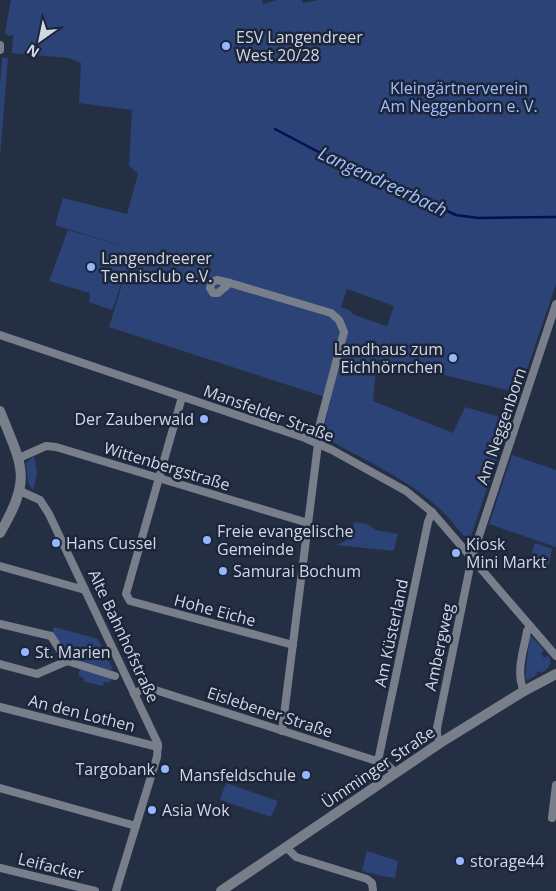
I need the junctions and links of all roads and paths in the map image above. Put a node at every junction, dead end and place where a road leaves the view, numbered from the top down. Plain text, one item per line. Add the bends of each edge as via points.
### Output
1 (0, 45) edge
2 (0, 50) edge
3 (230, 283) junction
4 (556, 304) edge
5 (0, 335) edge
6 (182, 397) junction
7 (0, 411) edge
8 (318, 444) junction
9 (19, 458) junction
10 (164, 480) junction
11 (20, 491) junction
12 (432, 512) junction
13 (308, 523) junction
14 (0, 533) edge
15 (472, 557) junction
16 (0, 566) edge
17 (85, 590) junction
18 (0, 624) edge
19 (530, 626) junction
20 (293, 645) junction
21 (556, 656) edge
22 (67, 661) junction
23 (0, 664) edge
24 (556, 674) edge
25 (115, 676) dead end
26 (524, 690) junction
27 (134, 694) junction
28 (0, 707) edge
29 (282, 731) junction
30 (440, 743) junction
31 (158, 746) junction
32 (378, 761) junction
33 (396, 773) junction
34 (556, 785) edge
35 (0, 788) edge
36 (552, 818) dead end
37 (136, 826) junction
38 (286, 848) junction
39 (0, 868) edge
40 (94, 891) edge
41 (116, 891) edge
42 (221, 891) edge
43 (373, 891) edge

1 - 2 street
3 - 3 street via 220,293 212,291 210,286 217,280
3 - 8 street via 331,313 340,322 344,335 317,435
4 - 15 street, Am Neggenborn
5 - 6 street, Mansfelder Straße
6 - 8 street, Mansfelder Straße
6 - 10 street
7 - 9 street
8 - 12 street, Mansfelder Straße via 406,491
8 - 13 street
9 - 10 street, Wittenbergstraße via 52,446
9 - 11 street
10 - 13 street, Wittenbergstraße
10 - 20 street, Hohe Eiche via 126,594 130,601
11 - 14 street
11 - 17 street, Alte Bahnhofstraße via 40,500
12 - 15 street, Mansfelder Straße
12 - 32 street, Am Küsterland
13 - 20 street
15 - 19 street, Mansfelder Straße
15 - 30 street, Ambergweg via 436,728
16 - 17 street
17 - 27 street, Alte Bahnhofstraße
18 - 22 street via 51,636
19 - 21 street, Mansfelder Straße
19 - 26 street via 520,668
20 - 29 street
22 - 23 street via 37,674
22 - 25 street
24 - 26 street, Ümminger Straße
26 - 30 street, Ümminger Straße
27 - 29 street, Eislebener Straße via 146,687
27 - 31 street, Alte Bahnhofstraße
28 - 31 street, An den Lothen
29 - 32 street, Eislebener Straße
30 - 33 street, Ümminger Straße
31 - 37 street
32 - 33 street, Eislebener Straße
33 - 38 street, Ümminger Straße
34 - 36 street
35 - 37 street
37 - 41 street
38 - 42 street, Ümminger Straße
38 - 43 street via 296,857 367,879 372,883
39 - 40 street, Leifacker

